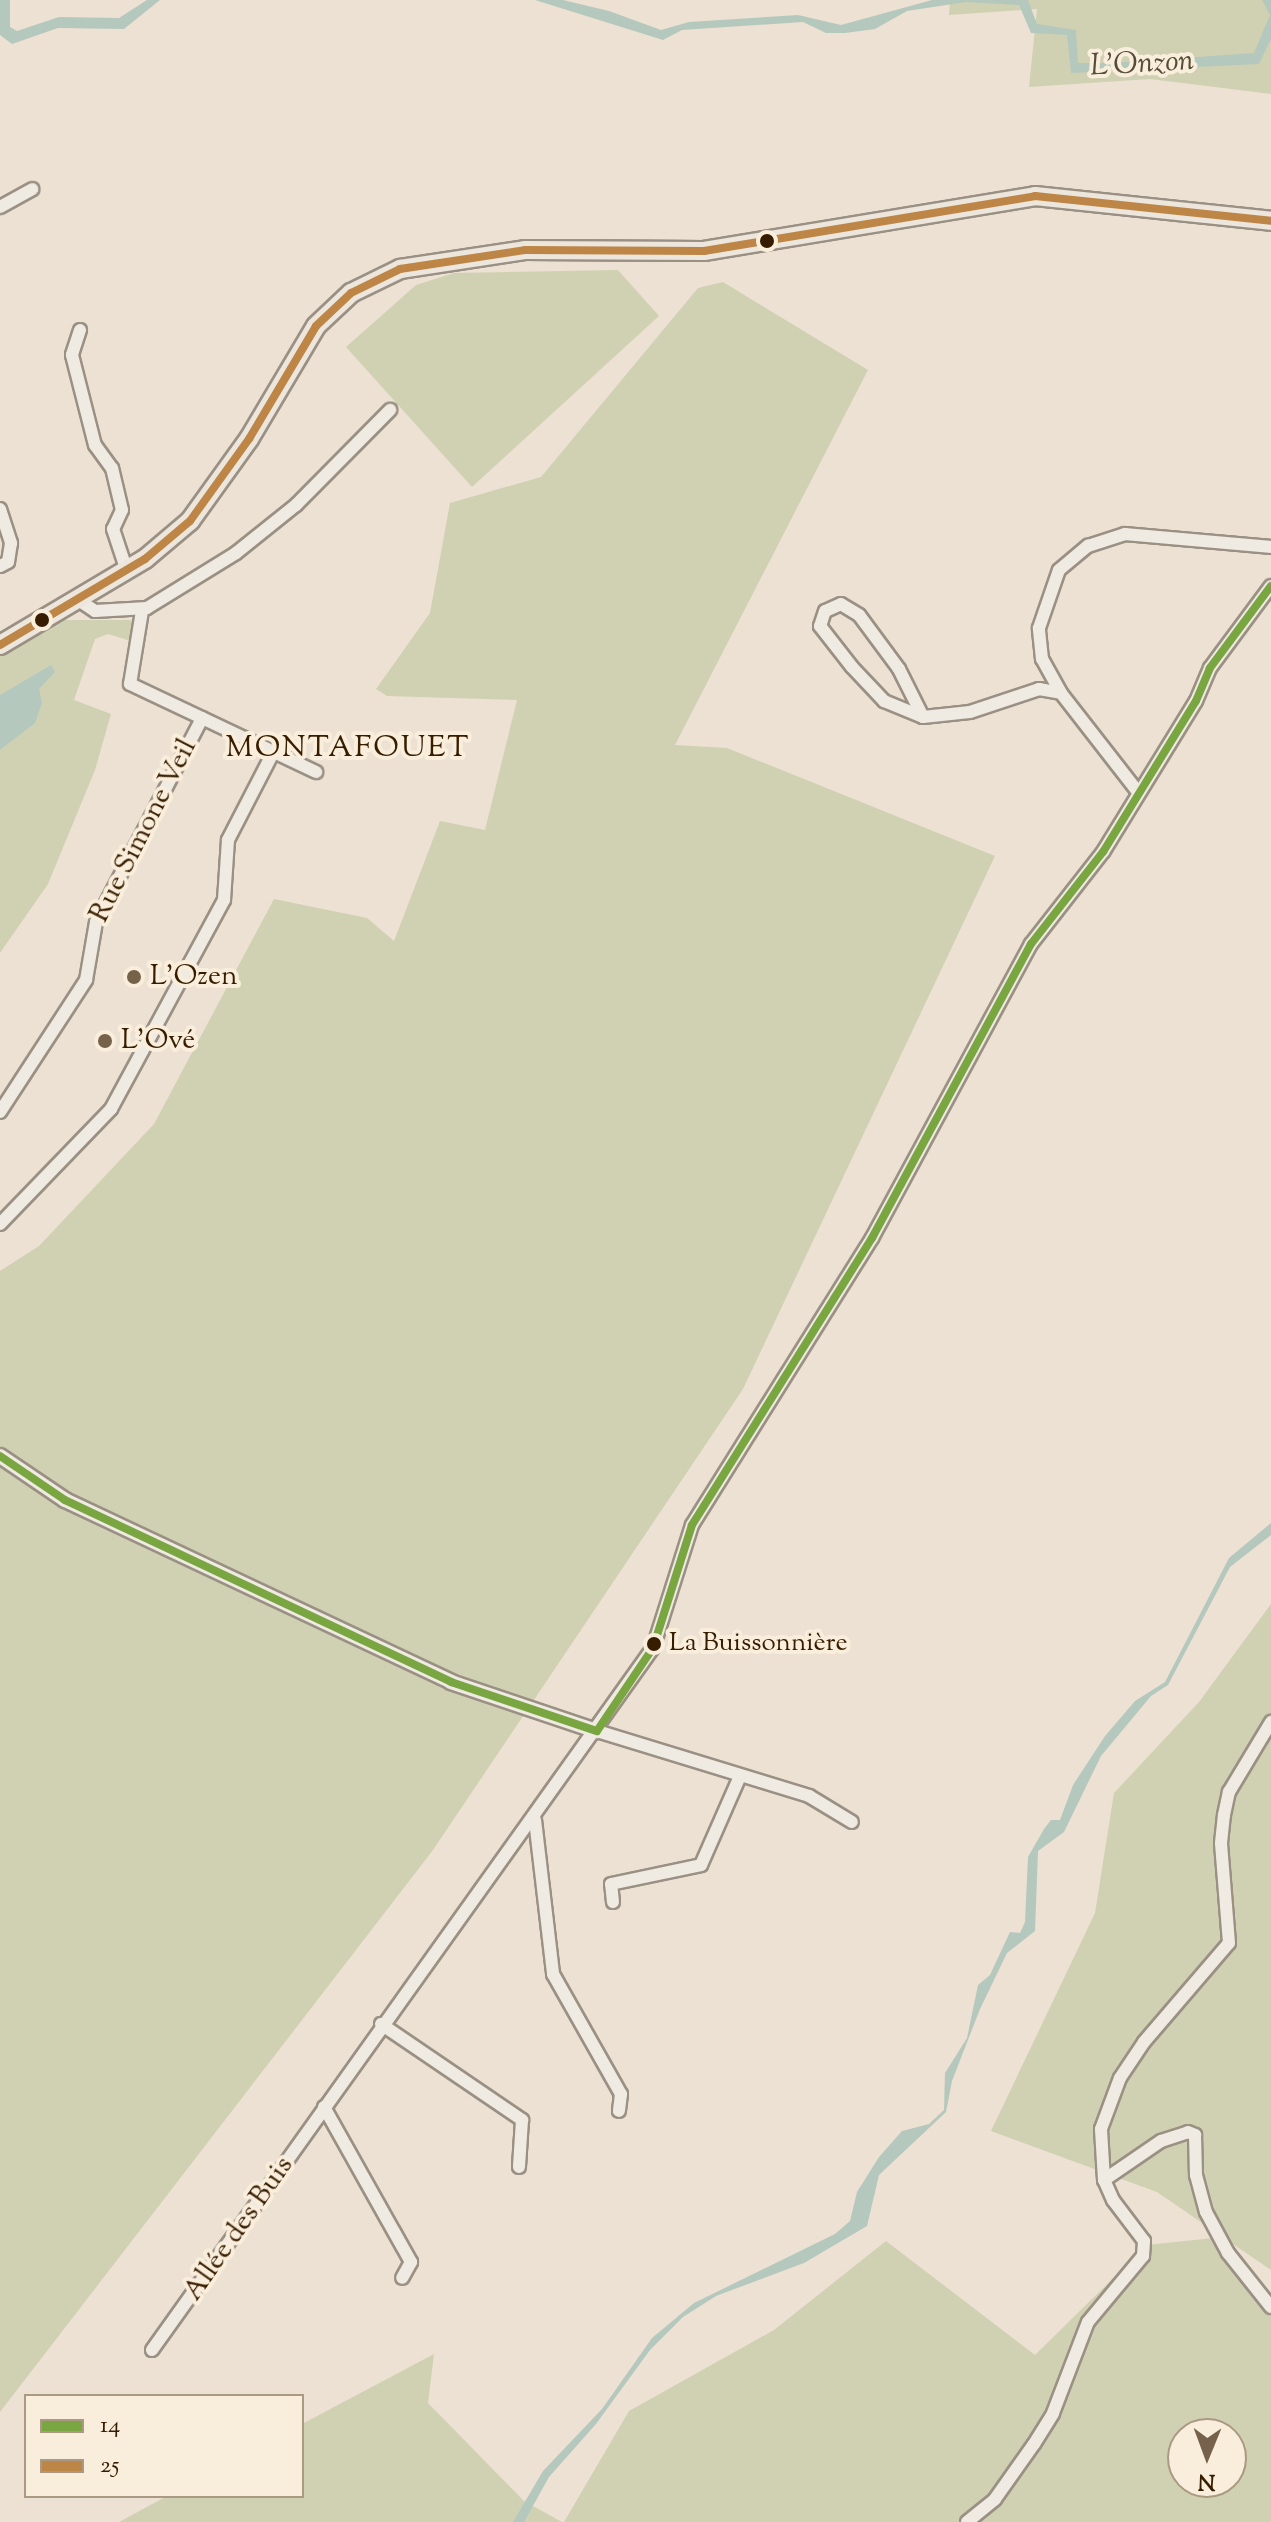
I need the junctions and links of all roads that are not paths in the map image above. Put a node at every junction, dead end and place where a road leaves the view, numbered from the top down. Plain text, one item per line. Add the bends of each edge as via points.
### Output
1 (32, 189) dead end
2 (0, 207) edge
3 (1271, 221) edge
4 (80, 330) dead end
5 (390, 410) dead end
6 (0, 509) edge
7 (1271, 547) edge
8 (0, 566) edge
9 (127, 571) junction
10 (1271, 586) edge
11 (80, 601) junction
12 (142, 611) junction
13 (0, 645) edge
14 (1061, 693) junction
15 (923, 717) junction
16 (202, 718) junction
17 (273, 753) junction
18 (316, 772) dead end
19 (1138, 792) junction
20 (0, 1112) edge
21 (0, 1224) edge
22 (0, 1456) edge
23 (1271, 1722) edge
24 (597, 1731) junction
25 (740, 1776) junction
26 (535, 1820) junction
27 (852, 1822) dead end
28 (613, 1902) dead end
29 (381, 2024) junction
30 (324, 2107) junction
31 (619, 2111) dead end
32 (519, 2167) dead end
33 (1104, 2180) junction
34 (402, 2278) dead end
35 (1271, 2307) edge
36 (152, 2350) dead end
37 (967, 2522) edge

1 - 2 street
3 - 9 main road via 1035,196 704,251 525,250 400,269 351,293 316,326 220,484 166,542
4 - 9 street via 72,355 95,445 112,468 122,510 113,529
5 - 12 street via 296,505 236,553
6 - 8 street via 11,543 8,562
7 - 14 street via 1125,534 1088,546 1059,570 1039,628 1042,659
9 - 11 main road
10 - 19 street, Allée des Buis via 1217,658
11 - 12 street via 95,611
11 - 13 main road
12 - 16 street via 130,684
14 - 15 street via 1039,689 970,712
14 - 19 street
15 - 15 street via 884,701 852,667 820,626 825,611 841,604 859,615 899,669
16 - 17 street
16 - 20 street, Rue Simone Veil via 96,922 86,980
17 - 18 street
17 - 21 street via 228,840 224,900 111,1109
19 - 24 street, Allée des Buis via 1103,852 1031,944 879,1226 692,1525 653,1648
22 - 24 street via 65,1500 451,1682
23 - 33 street via 1242,1766 1224,1815 1221,1843 1229,1943 1120,2078 1101,2129
24 - 25 street
24 - 26 street, Allée des Buis
25 - 27 street via 809,1796
25 - 28 street via 701,1865 611,1884
26 - 29 street, Allée des Buis
26 - 31 street via 553,1974 621,2094
29 - 30 street, Allée des Buis
29 - 32 street via 522,2120
30 - 34 street via 411,2262
30 - 36 street, Allée des Buis
33 - 35 street via 1161,2141 1188,2132 1195,2135 1196,2175 1206,2212 1228,2253
33 - 37 street via 1144,2241 1143,2256 1088,2322 1053,2413 1034,2444 995,2499

